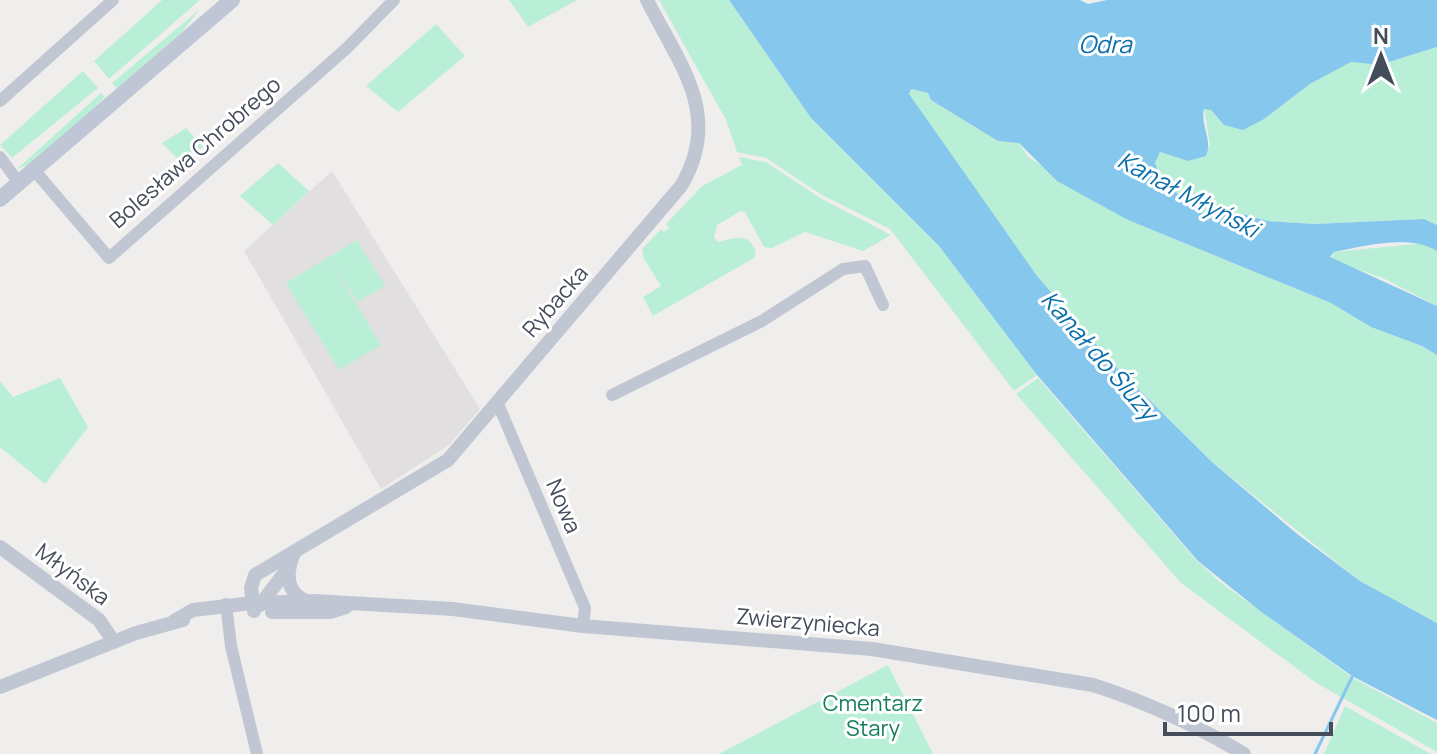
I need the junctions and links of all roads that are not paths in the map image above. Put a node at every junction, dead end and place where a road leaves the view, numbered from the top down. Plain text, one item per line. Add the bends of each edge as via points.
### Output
1 (113, 0) edge
2 (232, 0) edge
3 (394, 0) edge
4 (647, 0) edge
5 (0, 101) edge
6 (0, 157) edge
7 (34, 170) junction
8 (19, 183) junction
9 (0, 199) edge
10 (883, 305) dead end
11 (612, 395) dead end
12 (498, 404) junction
13 (0, 547) edge
14 (292, 560) junction
15 (306, 601) junction
16 (352, 605) junction
17 (256, 606) junction
18 (226, 609) junction
19 (583, 626) junction
20 (114, 642) junction
21 (0, 687) edge
22 (257, 754) edge
23 (1244, 754) edge

1 - 5 street
2 - 7 main road
3 - 7 street, Bolesława Chrobrego via 347,48 109,258
4 - 12 street, Rybacka via 693,90 696,155 668,205
6 - 8 street
7 - 8 main road
8 - 9 main road
10 - 11 street via 865,266 843,269 762,321
12 - 14 street, Rybacka via 442,465
12 - 19 street, Nowa via 585,608
13 - 20 street, Młyńska via 99,620
14 - 15 street via 292,591
14 - 17 street, Rybacka
14 - 17 street, Rybacka via 255,575 251,588
15 - 16 street, Zwierzyniecka
15 - 17 street, Zwierzyniecka
16 - 17 street, Zwierzyniecka via 330,612
16 - 19 street, Zwierzyniecka via 453,609
17 - 18 street, Zwierzyniecka
18 - 20 street, Zwierzyniecka
18 - 22 street
19 - 23 street, Zwierzyniecka via 872,649 1058,677 1127,696
20 - 21 street, Zwierzyniecka

